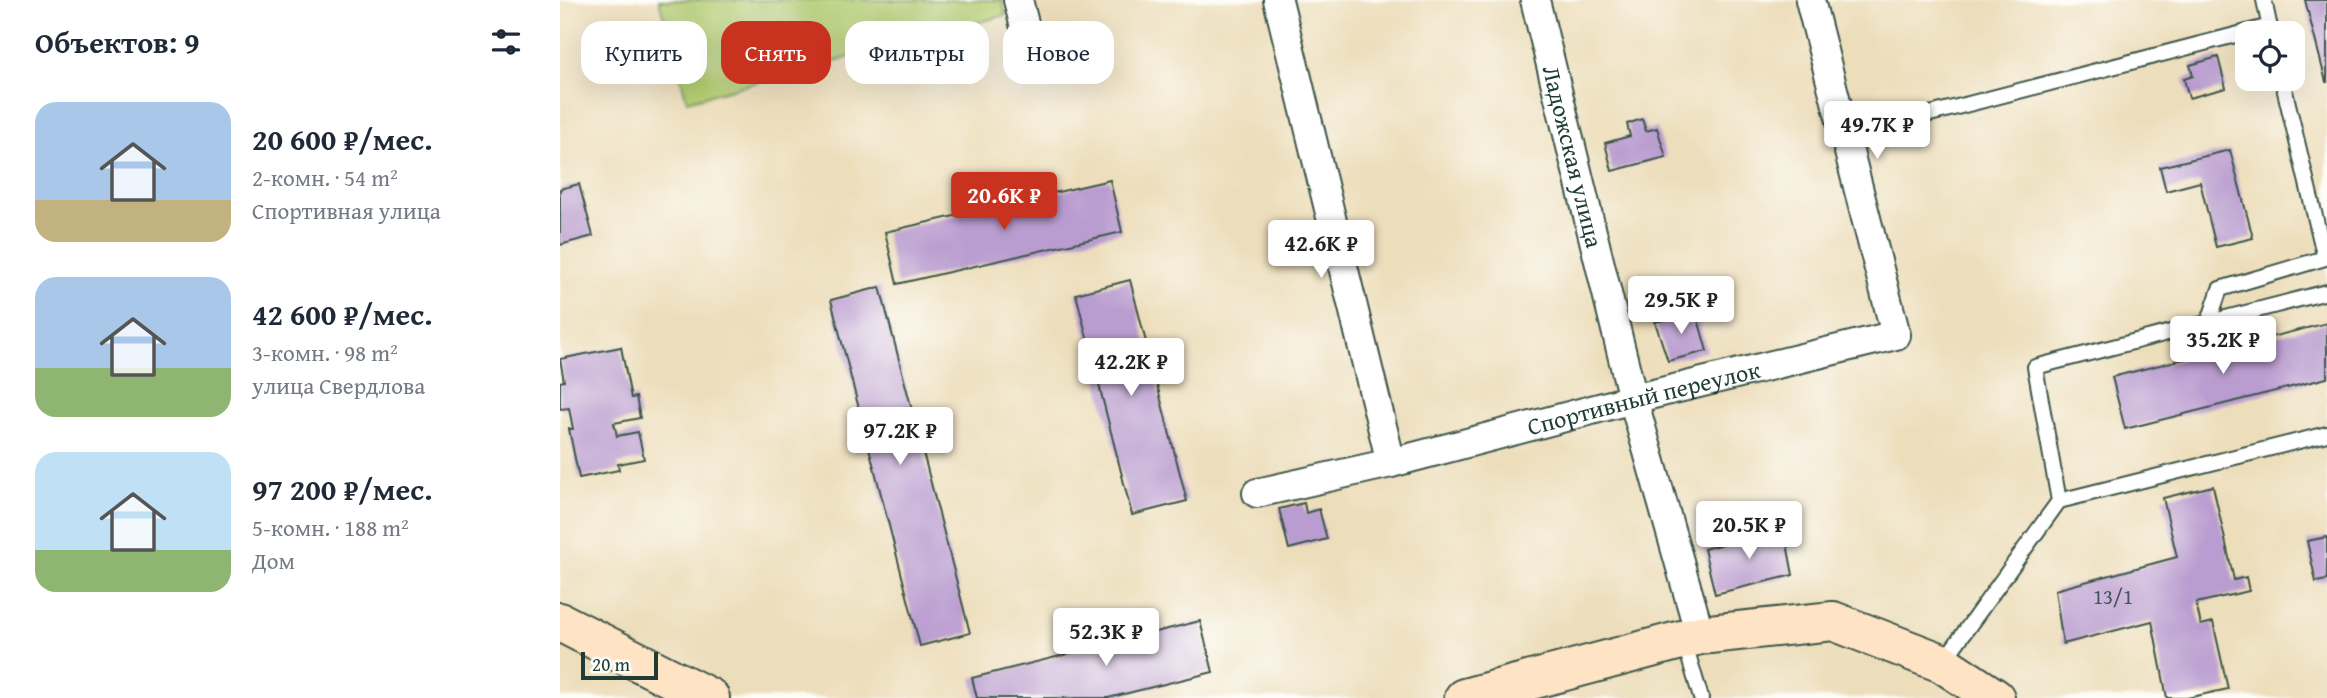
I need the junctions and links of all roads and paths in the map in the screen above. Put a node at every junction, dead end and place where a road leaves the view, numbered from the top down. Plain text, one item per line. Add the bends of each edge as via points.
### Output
1 (1018, 0) edge
2 (1278, 0) edge
3 (1535, 0) edge
4 (1810, 0) edge
5 (2264, 0) edge
6 (1023, 21) edge
7 (2269, 21) edge
8 (2235, 39) edge
9 (2285, 91) edge
10 (1845, 136) junction
11 (2327, 292) edge
12 (2209, 321) junction
13 (1633, 399) junction
14 (2327, 434) edge
15 (1391, 463) junction
16 (1258, 494) dead end
17 (2059, 501) junction
18 (560, 622) edge
19 (1692, 638) junction
20 (1942, 663) junction
21 (710, 698) edge
22 (1464, 698) edge
23 (1701, 698) edge
24 (1995, 698) edge

1 - 6 street
2 - 15 street
3 - 13 street, Ладожская улица
4 - 10 street
5 - 7 lane
8 - 10 lane
9 - 12 lane via 2325,258 2220,289
10 - 13 street, Спортивный переулок via 1896,335
11 - 12 lane
12 - 17 lane via 2035,367
13 - 15 street, Спортивный переулок
13 - 19 street, Ладожская улица
14 - 17 lane
15 - 16 street, Спортивный переулок
17 - 20 lane
18 - 21 street
19 - 20 street via 1833,621
19 - 22 street
19 - 23 lane
20 - 24 street

